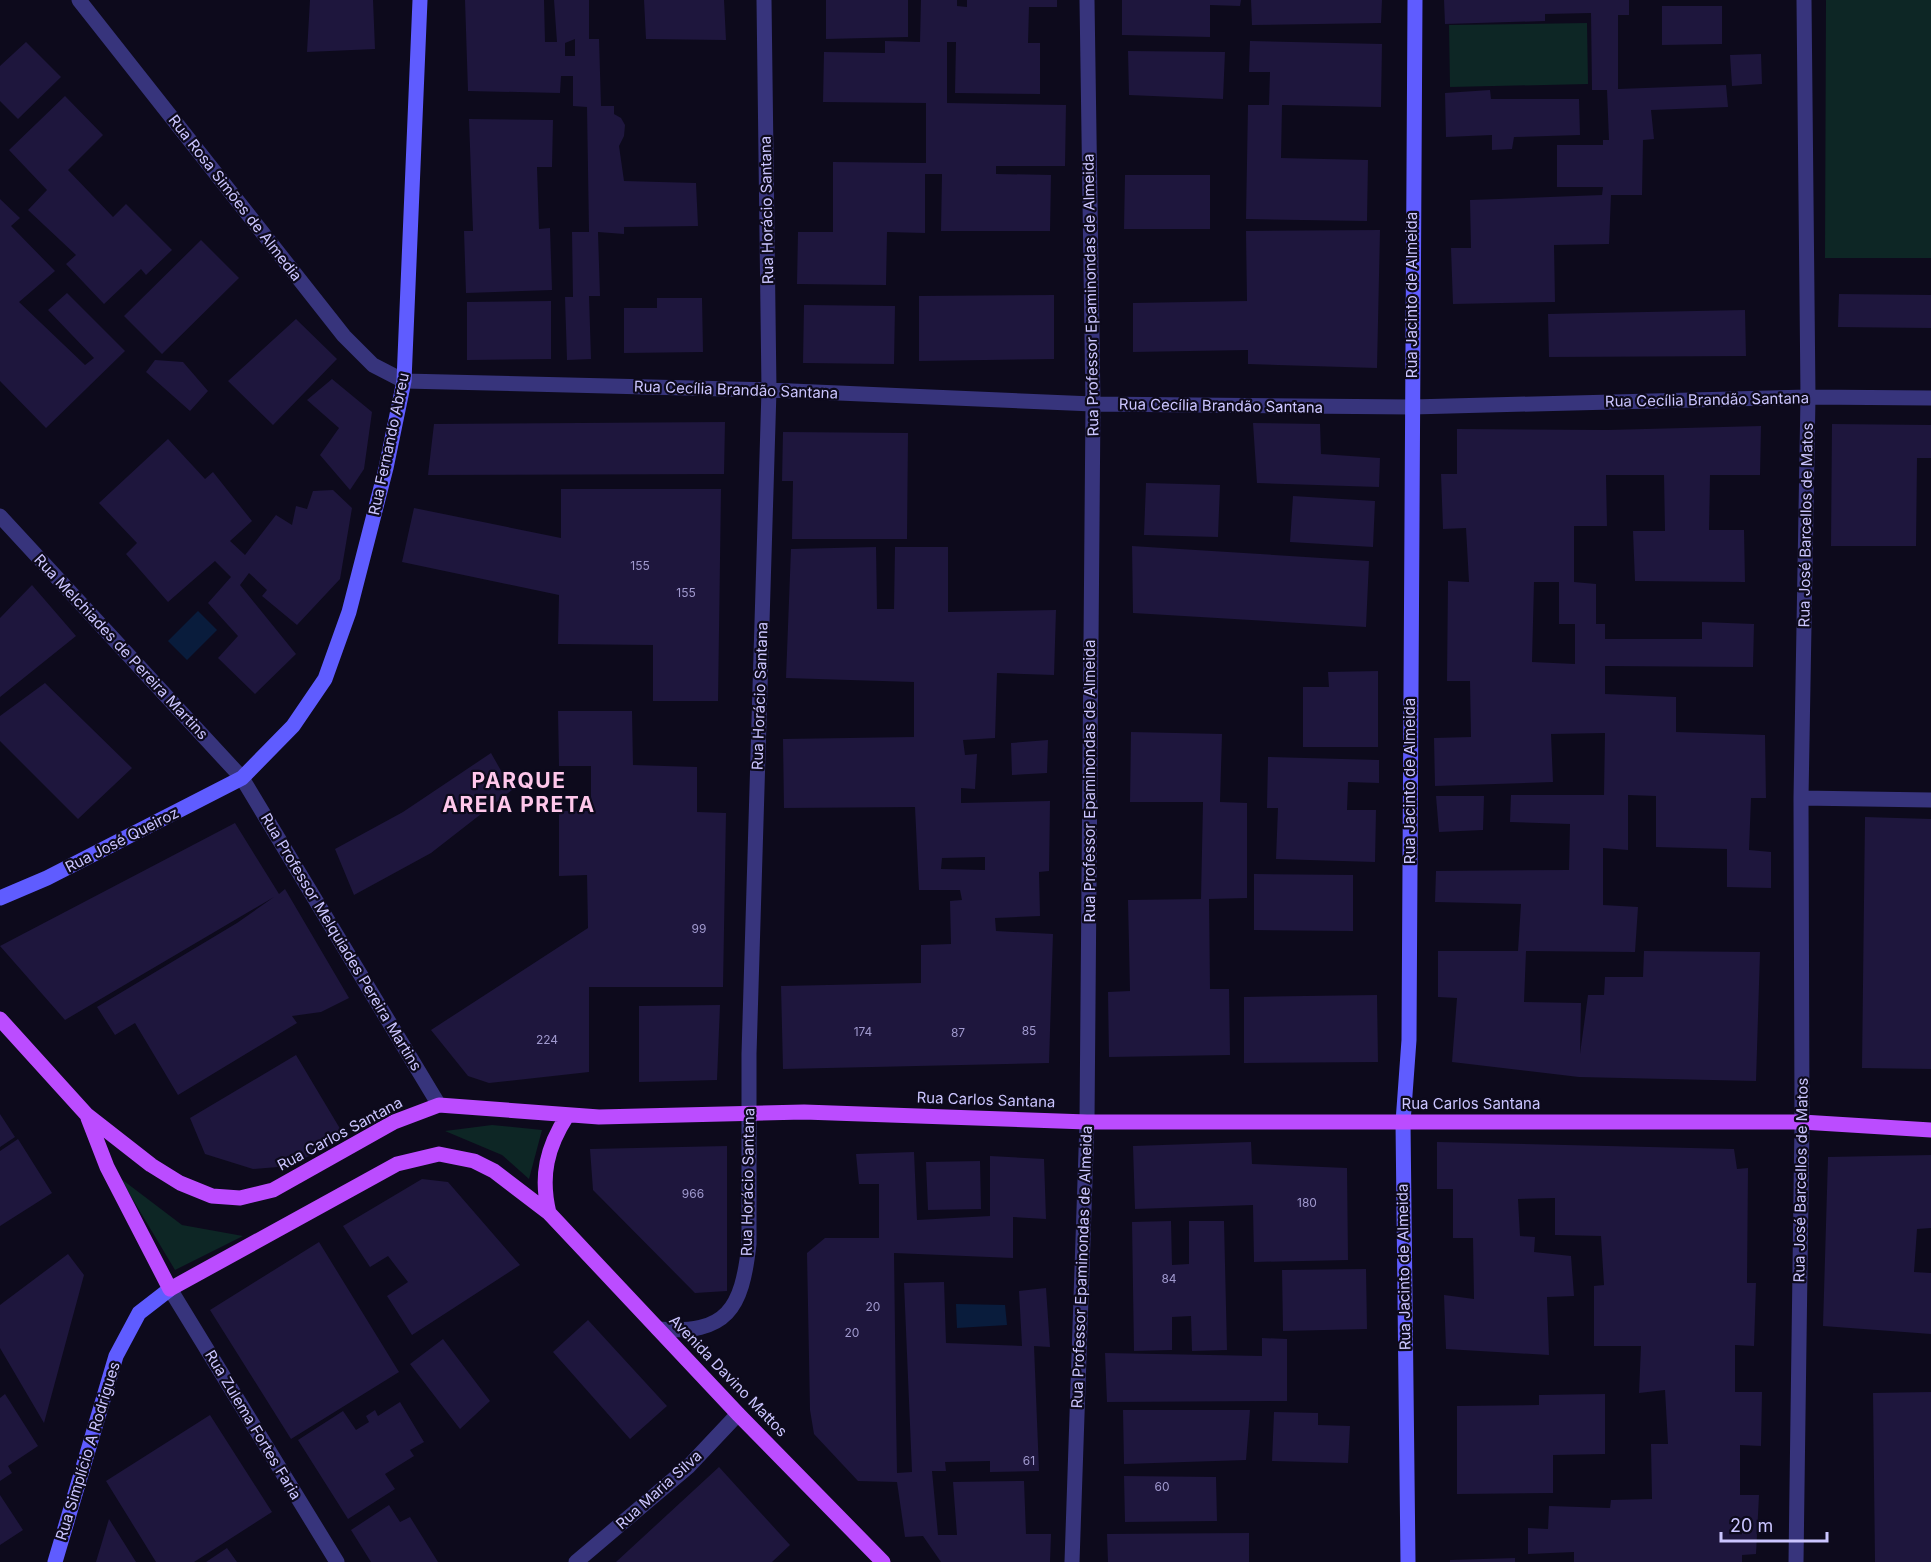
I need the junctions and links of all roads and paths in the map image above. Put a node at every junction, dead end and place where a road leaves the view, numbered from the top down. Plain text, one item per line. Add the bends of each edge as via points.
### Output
1 (79, 0) edge
2 (420, 0) edge
3 (764, 0) edge
4 (1087, 0) edge
5 (1415, 0) edge
6 (1804, 0) edge
7 (404, 381) junction
8 (769, 390) junction
9 (1808, 397) junction
10 (1931, 398) edge
11 (1093, 404) junction
12 (1412, 407) junction
13 (0, 516) edge
14 (242, 778) junction
15 (1801, 798) junction
16 (1931, 800) edge
17 (0, 898) edge
18 (0, 1019) edge
19 (439, 1105) junction
20 (749, 1113) junction
21 (87, 1115) junction
22 (567, 1116) junction
23 (1088, 1122) junction
24 (1403, 1122) junction
25 (1802, 1122) junction
26 (1931, 1130) edge
27 (549, 1213) junction
28 (170, 1289) junction
29 (658, 1329) junction
30 (738, 1414) junction
31 (55, 1562) edge
32 (337, 1562) edge
33 (576, 1562) edge
34 (884, 1562) edge
35 (1072, 1562) edge
36 (1408, 1562) edge
37 (1796, 1562) edge

1 - 7 street, Rua Rosa Simões de Almedia via 344,336 373,365
2 - 7 street, Rua Fernando Abreu
3 - 8 street, Rua Horácio Santana
4 - 11 street, Rua Professor Epaminondas de Almeida
5 - 12 street, Rua Jacinto de Almeida
6 - 9 street, Rua José Barcellos de Matos
7 - 8 street, Rua Cecília Brandão Santana
7 - 14 street, Rua Fernando Abreu via 349,612 325,679 293,726
8 - 11 street, Rua Cecília Brandão Santana
8 - 20 street, Rua Horácio Santana
9 - 10 street, Rua Cecília Brandão Santana
9 - 12 street, Rua Cecília Brandão Santana
9 - 15 street, Rua José Barcellos de Matos
11 - 12 street, Rua Cecília Brandão Santana
11 - 23 street, Rua Professor Epaminondas de Almeida
12 - 24 street, Rua Jacinto de Almeida via 1409,1029
13 - 14 street, Rua Melchiades de Pereira Martins
14 - 17 street, Rua José Queiroz
14 - 19 street, Rua Professor Melquiades Pereira Martins
15 - 16 street
15 - 25 street, Rua José Barcellos de Matos
18 - 21 main road, Rua Carlos Santana
19 - 21 main road, Rua Carlos Santana via 394,1122 273,1190 240,1198 212,1196 180,1183
19 - 22 main road, Rua Carlos Santana
20 - 22 main road, Rua Carlos Santana
20 - 23 main road, Rua Carlos Santana
20 - 29 street, Rua Horácio Santana via 749,1244 738,1295 726,1316 711,1326 679,1331
21 - 28 main road, Rua Carlos Santana via 107,1167
22 - 27 main road via 547,1155 544,1194
23 - 24 main road, Rua Carlos Santana
23 - 35 street, Rua Professor Epaminondas de Almeida
24 - 25 main road, Rua Carlos Santana
24 - 36 street, Rua Jacinto de Almeida
25 - 26 main road, Rua Carlos Santana
25 - 37 street, Rua José Barcellos de Matos
27 - 28 main road via 494,1171 474,1161 439,1154 414,1158
27 - 29 main road, Avenida Davino Mattos
28 - 31 street, Rua Simplício A Rodrigues via 139,1313 116,1356
28 - 32 street, Rua Zulema Fortes Faria
29 - 30 main road, Avenida Davino Mattos
30 - 33 street, Rua Maria Silva via 688,1467
30 - 34 main road, Avenida Davino Mattos

